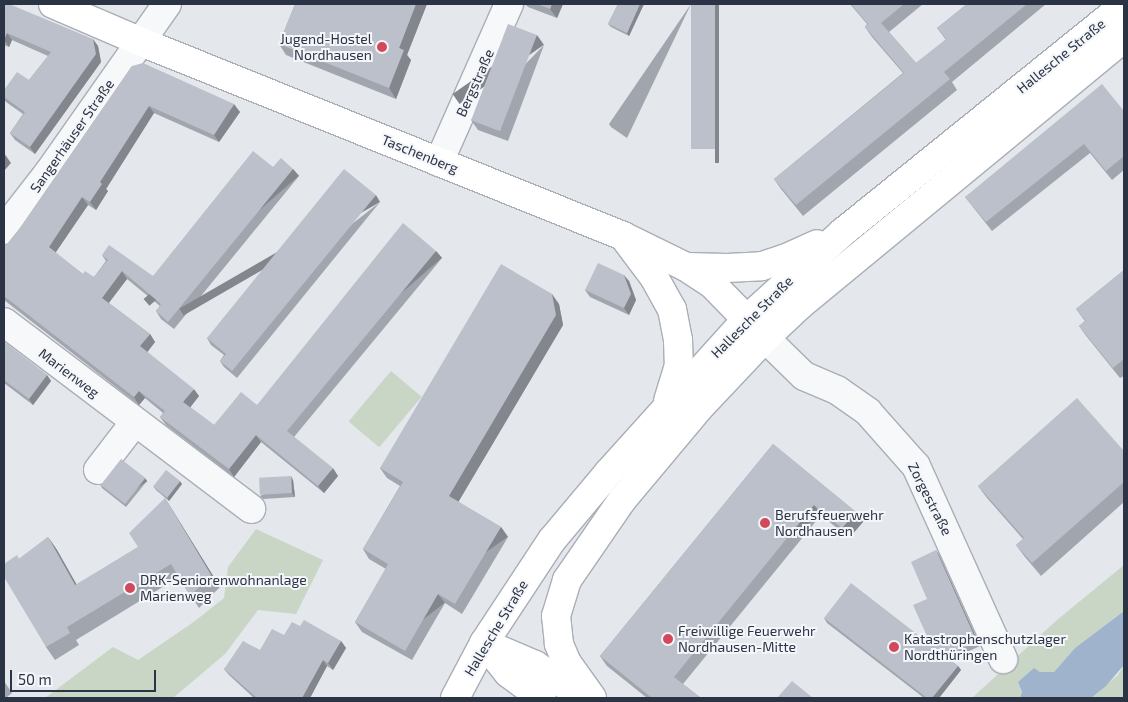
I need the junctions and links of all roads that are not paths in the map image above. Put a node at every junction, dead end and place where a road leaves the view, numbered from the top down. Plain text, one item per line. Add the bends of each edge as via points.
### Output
1 (54, 4) edge
2 (167, 4) edge
3 (509, 4) edge
4 (1124, 5) edge
5 (1124, 38) edge
6 (139, 41) junction
7 (440, 162) junction
8 (4, 230) edge
9 (843, 232) junction
10 (623, 236) junction
11 (686, 267) junction
12 (4, 322) edge
13 (756, 329) junction
14 (666, 408) junction
15 (134, 423) junction
16 (98, 470) dead end
17 (251, 509) dead end
18 (484, 643) junction
19 (1003, 659) dead end
20 (455, 698) edge
21 (542, 698) edge
22 (586, 698) edge
23 (592, 698) edge

1 - 6 main road, Taschenberg
2 - 6 street, Sangerhäuser Straße
3 - 7 street, Bergstraße
4 - 9 main road, Hallesche Straße
5 - 13 main road, Hallesche Straße via 808,299
6 - 7 main road, Taschenberg
6 - 8 street, Sangerhäuser Straße via 49,172
7 - 10 main road, Taschenberg
9 - 11 main road via 762,266
9 - 13 main road, Hallesche Straße
10 - 11 main road, Taschenberg
10 - 14 main road via 654,276 672,309 679,365
11 - 13 main road, Taschenberg via 712,284
12 - 15 street, Marienweg
13 - 14 main road, Hallesche Straße
13 - 19 street, Zorgestraße via 804,376 837,390 868,412 916,466
13 - 23 main road, Hallesche Straße via 699,408 622,500 567,580 556,616 558,644 566,663
14 - 18 main road, Hallesche Straße via 552,540
15 - 16 street
15 - 17 street, Marienweg
18 - 20 main road, Hallesche Straße
18 - 21 main road via 508,673
18 - 22 main road via 535,665

